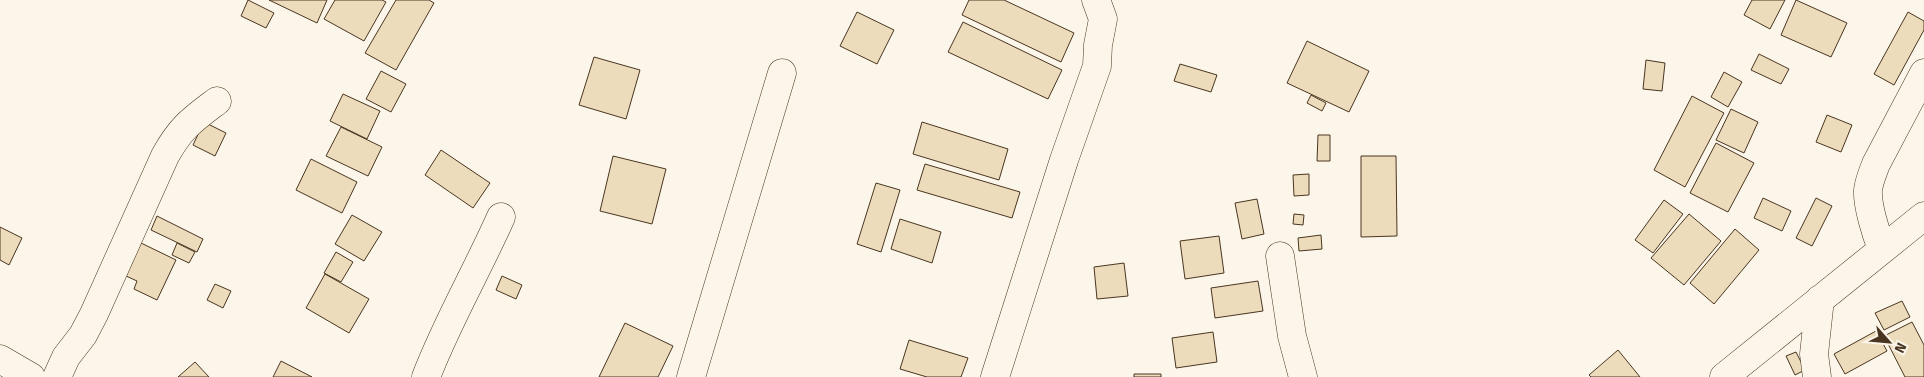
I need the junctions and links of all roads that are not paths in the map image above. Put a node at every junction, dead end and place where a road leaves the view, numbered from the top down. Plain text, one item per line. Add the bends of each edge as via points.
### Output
1 (1096, 0) edge
2 (782, 73) dead end
3 (1924, 73) edge
4 (217, 101) dead end
5 (1924, 216) edge
6 (501, 217) dead end
7 (1882, 249) junction
8 (1280, 256) dead end
9 (1820, 298) junction
10 (0, 359) edge
11 (31, 377) edge
12 (57, 377) edge
13 (426, 377) edge
14 (691, 377) edge
15 (995, 377) edge
16 (1303, 377) edge
17 (1724, 377) edge
18 (1817, 377) edge

1 - 15 street via 1103,19 1096,66
2 - 14 street
3 - 7 street via 1871,178 1868,192 1875,232
4 - 12 street via 185,125 174,139 94,314
5 - 7 street
6 - 13 street via 442,336
7 - 9 street
8 - 16 street via 1292,336
9 - 17 street
9 - 18 street via 1814,354
10 - 11 street

